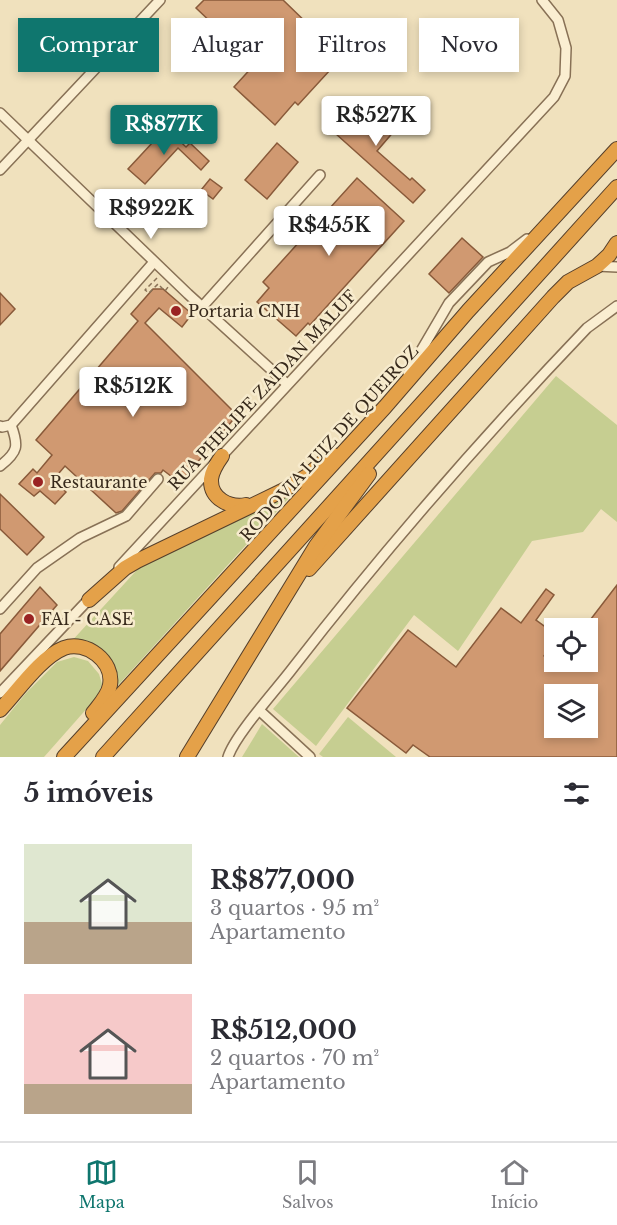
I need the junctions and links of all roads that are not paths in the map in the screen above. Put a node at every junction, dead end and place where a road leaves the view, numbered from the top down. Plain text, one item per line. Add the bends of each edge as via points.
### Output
1 (160, 0) edge
2 (542, 0) edge
3 (0, 113) edge
4 (28, 139) junction
5 (617, 149) edge
6 (600, 168) junction
7 (0, 170) edge
8 (320, 175) dead end
9 (617, 187) edge
10 (617, 243) edge
11 (154, 262) junction
12 (597, 266) junction
13 (617, 267) edge
14 (617, 306) edge
15 (202, 307) junction
16 (478, 340) junction
17 (287, 384) junction
18 (385, 407) junction
19 (11, 425) junction
20 (0, 426) edge
21 (222, 456) junction
22 (0, 466) edge
23 (158, 479) dead end
24 (260, 502) junction
25 (287, 593) junction
26 (89, 600) junction
27 (0, 609) edge
28 (0, 693) edge
29 (0, 710) edge
30 (260, 711) junction
31 (62, 757) edge
32 (103, 757) edge
33 (187, 757) edge
34 (228, 757) edge
35 (310, 757) edge

1 - 4 street
2 - 17 street, RUA PHELIPE ZAIDAN MALUF via 558,20 566,48 565,76 554,97
3 - 4 street
4 - 7 street
4 - 11 street
5 - 6 highway, RODOVIA LUIZ DE QUEIROZ
6 - 18 highway, RODOVIA LUIZ DE QUEIROZ
6 - 18 street via 523,243 488,262 449,303
8 - 15 street
9 - 16 highway
10 - 12 highway
11 - 15 street
11 - 19 street
12 - 13 street
12 - 25 highway via 568,282 553,297
14 - 30 street via 587,328 435,494 323,628
15 - 17 street
16 - 25 highway via 347,502
16 - 32 highway
17 - 21 street, RUA PHELIPE ZAIDAN MALUF
18 - 24 highway via 307,476
18 - 31 highway, RODOVIA LUIZ DE QUEIROZ
19 - 20 street
19 - 22 street via 17,441 12,456
21 - 24 highway via 211,479 219,499 238,507
21 - 26 street, RUA PHELIPE ZAIDAN MALUF
23 - 27 street via 126,516 80,538 37,568
24 - 26 highway via 137,561
25 - 33 highway
26 - 28 street, RUA PHELIPE ZAIDAN MALUF
29 - 31 highway via 56,652 75,646 94,652 108,667 110,686
30 - 34 street
30 - 35 street

